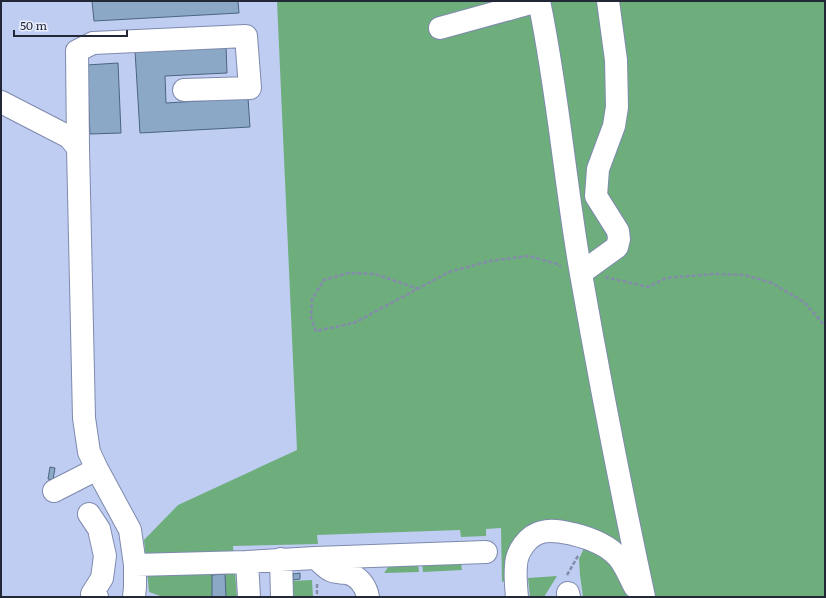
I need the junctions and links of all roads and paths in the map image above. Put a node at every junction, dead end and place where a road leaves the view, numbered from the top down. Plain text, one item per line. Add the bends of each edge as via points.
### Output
1 (538, 1) edge
2 (608, 1) edge
3 (440, 28) dead end
4 (184, 90) dead end
5 (1, 102) edge
6 (78, 148) junction
7 (582, 278) junction
8 (419, 288) junction
9 (825, 326) edge
10 (97, 469) junction
11 (54, 491) dead end
12 (88, 514) dead end
13 (486, 552) dead end
14 (315, 558) junction
15 (281, 559) junction
16 (247, 562) junction
17 (135, 565) junction
18 (97, 597) edge
19 (134, 597) edge
20 (249, 597) edge
21 (282, 597) edge
22 (368, 597) edge
23 (517, 597) edge
24 (640, 597) edge
25 (644, 597) edge

1 - 3 lane
1 - 7 lane via 549,50
2 - 7 lane via 616,60 617,107 614,126 598,169 596,196 618,231 619,239 617,246
4 - 6 lane via 250,88 246,36 92,43 77,51
5 - 6 lane via 69,137
6 - 10 lane via 84,418 89,452
7 - 8 path via 557,264 529,256 490,261 449,272
7 - 9 path via 618,280 648,287 666,278 713,274 745,275 772,284 804,302
7 - 25 lane
8 - 8 path via 354,323 316,331 311,318 312,299 324,280 348,273 374,274
10 - 11 lane
10 - 17 lane via 130,530
12 - 18 lane via 99,529 105,556 102,578 92,594
13 - 14 lane
14 - 15 lane
14 - 22 lane via 331,571 348,573 363,583
15 - 16 lane
15 - 21 lane
16 - 17 lane
16 - 20 lane
17 - 19 lane
23 - 24 lane via 518,556 529,539 541,532 553,530 582,536 611,550 619,558

